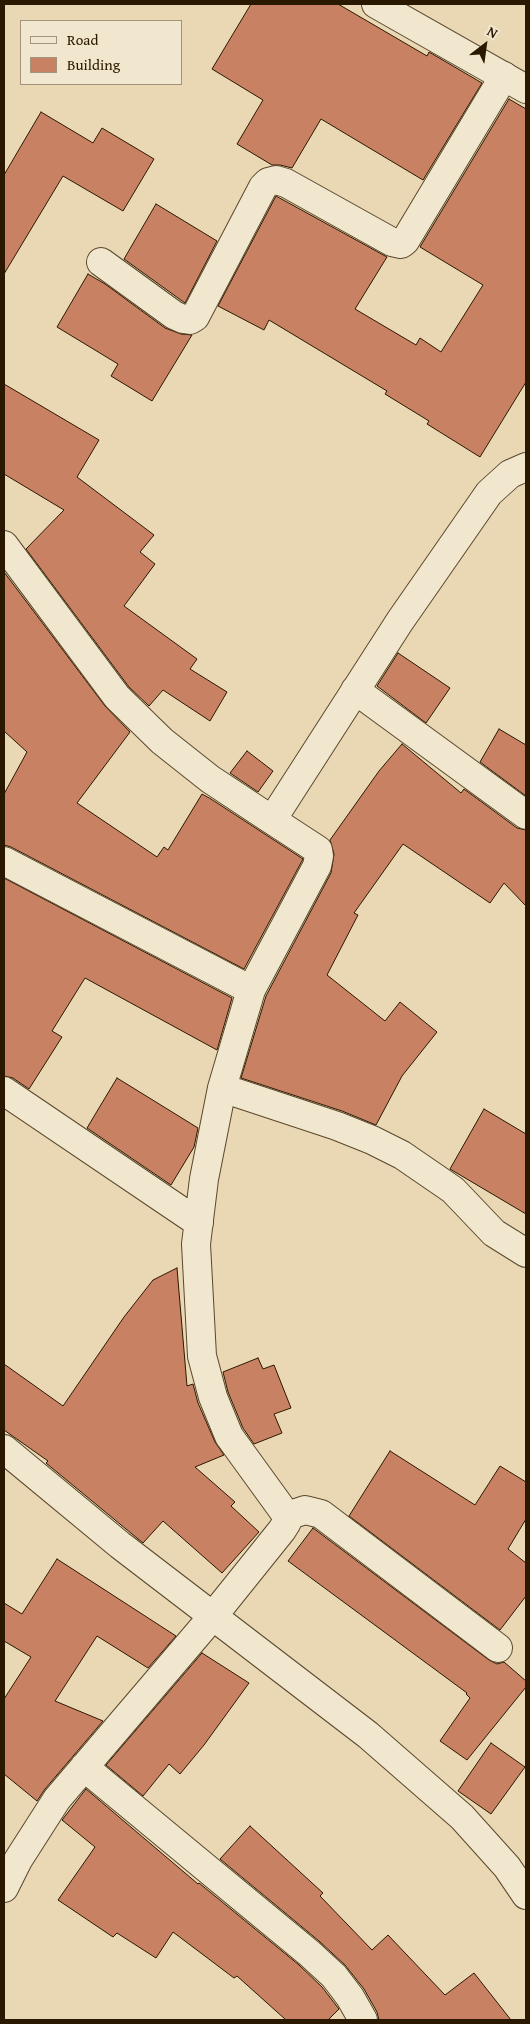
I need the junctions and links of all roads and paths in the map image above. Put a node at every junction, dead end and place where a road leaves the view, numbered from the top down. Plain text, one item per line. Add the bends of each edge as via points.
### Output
1 (376, 4) edge
2 (515, 82) edge
3 (101, 262) dead end
4 (526, 447) edge
5 (518, 470) edge
6 (4, 545) edge
7 (355, 690) junction
8 (526, 815) edge
9 (272, 820) junction
10 (4, 861) edge
11 (251, 990) junction
12 (222, 1088) junction
13 (4, 1091) edge
14 (199, 1223) junction
15 (526, 1253) edge
16 (4, 1449) edge
17 (287, 1516) junction
18 (213, 1616) junction
19 (498, 1648) dead end
20 (84, 1768) junction
21 (4, 1888) edge
22 (526, 1895) edge
23 (363, 2020) edge

1 - 2 street
2 - 3 street via 401,244 276,180 263,187 195,317 190,320 174,315
4 - 5 street
5 - 7 street via 489,493
6 - 9 street via 117,697 162,741 210,779
7 - 8 street
7 - 9 street
9 - 11 street via 318,850 319,856 317,866
10 - 11 street
11 - 12 street
12 - 14 street
12 - 15 street via 337,1126 402,1155 453,1190 494,1233
13 - 14 street
14 - 17 street via 196,1244 202,1356 213,1397 229,1436
16 - 18 street via 120,1545
17 - 18 street via 282,1530
17 - 19 street via 305,1510 321,1514
18 - 20 street
18 - 22 street via 368,1735 462,1817 507,1867
20 - 21 street via 57,1799
20 - 23 street via 309,1953 339,1983

